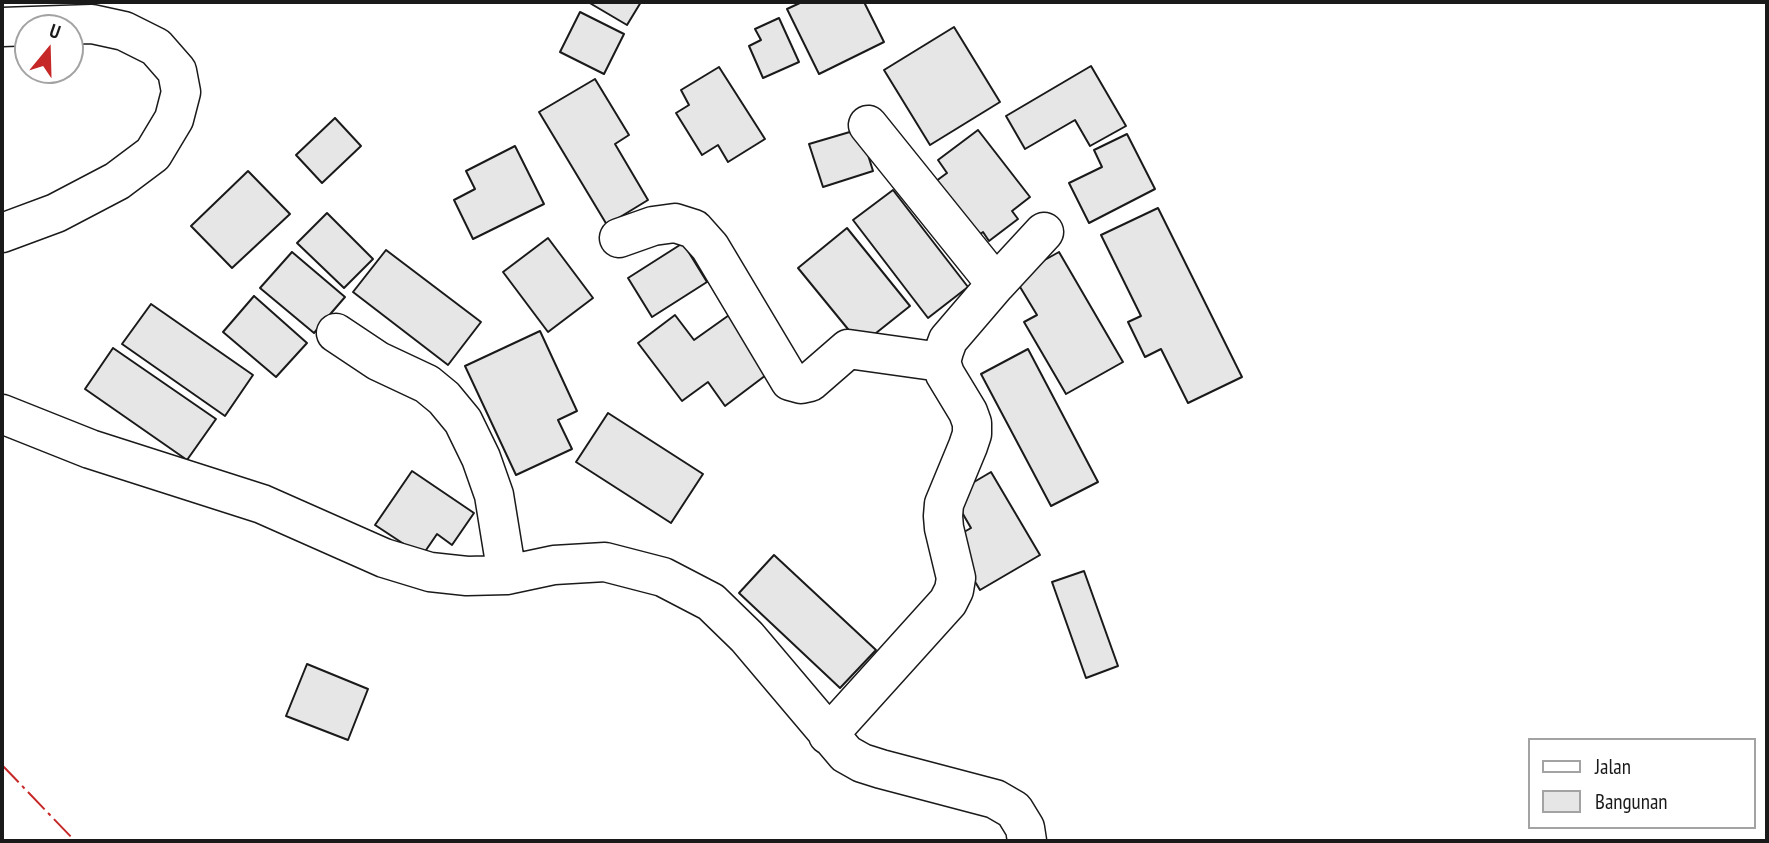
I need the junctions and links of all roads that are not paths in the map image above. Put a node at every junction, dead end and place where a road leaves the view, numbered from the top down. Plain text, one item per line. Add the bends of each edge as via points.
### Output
1 (2, 27) edge
2 (868, 125) dead end
3 (1044, 232) dead end
4 (2, 233) edge
5 (620, 238) dead end
6 (996, 284) junction
7 (336, 333) dead end
8 (941, 362) junction
9 (2, 414) edge
10 (506, 575) junction
11 (828, 735) junction
12 (1027, 841) edge

1 - 4 street via 92,24 124,31 156,47 177,71 181,92 174,119 153,154 117,181 56,214
2 - 6 street
3 - 6 street
5 - 8 street via 675,223 694,229 710,247 790,381 810,382 848,349
6 - 8 street via 948,340
7 - 10 street via 378,361 427,384 463,421 494,495
8 - 11 street via 972,423 968,446 944,505 943,527 956,578 954,590
9 - 10 street via 90,449 261,504 384,558 430,572
10 - 11 street via 554,565 605,562 663,577 712,602
11 - 12 street via 862,763 995,799 1014,810 1026,828

